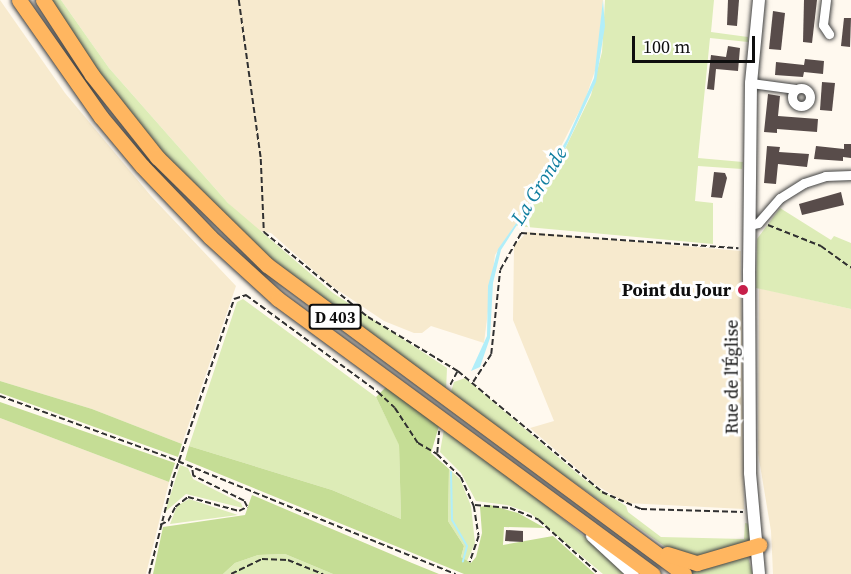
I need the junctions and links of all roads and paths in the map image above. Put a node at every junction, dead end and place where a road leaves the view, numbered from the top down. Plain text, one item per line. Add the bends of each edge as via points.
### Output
1 (19, 0) edge
2 (43, 0) edge
3 (239, 0) edge
4 (759, 0) edge
5 (826, 0) edge
6 (829, 34) dead end
7 (751, 83) junction
8 (796, 89) dead end
9 (851, 175) edge
10 (754, 224) junction
11 (744, 249) dead end
12 (851, 262) edge
13 (846, 264) junction
14 (851, 268) edge
15 (458, 371) junction
16 (472, 382) junction
17 (450, 385) dead end
18 (0, 396) edge
19 (440, 428) dead end
20 (437, 454) junction
21 (192, 467) junction
22 (474, 506) junction
23 (756, 513) junction
24 (613, 518) junction
25 (574, 519) junction
26 (160, 525) junction
27 (759, 545) junction
28 (470, 562) dead end
29 (148, 574) edge
30 (231, 574) edge
31 (322, 574) edge
32 (456, 574) edge
33 (599, 574) edge
34 (633, 574) edge
35 (653, 574) edge
36 (684, 574) edge
37 (759, 574) edge

1 - 25 main road, D 403 via 108,125 210,237 278,299
2 - 24 main road, D 403 via 92,75 157,157 267,265 420,381
3 - 15 path via 261,159 264,232 368,317
4 - 7 street, Rue de l'Église
5 - 6 street via 823,25
7 - 8 street
7 - 10 street, Rue de l'Église
9 - 10 street via 825,176 792,190
10 - 13 path via 796,234
10 - 23 street, Rue de l'Église via 750,473
11 - 16 path via 521,233 500,270 491,354
12 - 13 path
13 - 14 path
15 - 16 path
15 - 17 path
16 - 23 path via 585,479 624,503 641,509
18 - 21 path, bridge
19 - 20 path
20 - 22 path via 461,477
20 - 26 path via 417,443 395,408 378,392 251,297 240,295 234,299
21 - 26 path via 193,476 244,501 247,507 239,511 188,497
21 - 32 path
22 - 28 path via 479,536
22 - 33 path via 489,503 510,507 539,520
23 - 27 street, Rue de l'Église
24 - 27 main road via 674,558 689,563
24 - 36 main road, D 403
25 - 34 street
25 - 35 main road, D 403
26 - 29 path
27 - 37 street, Rue de l'Église
30 - 31 path via 262,559 288,560

